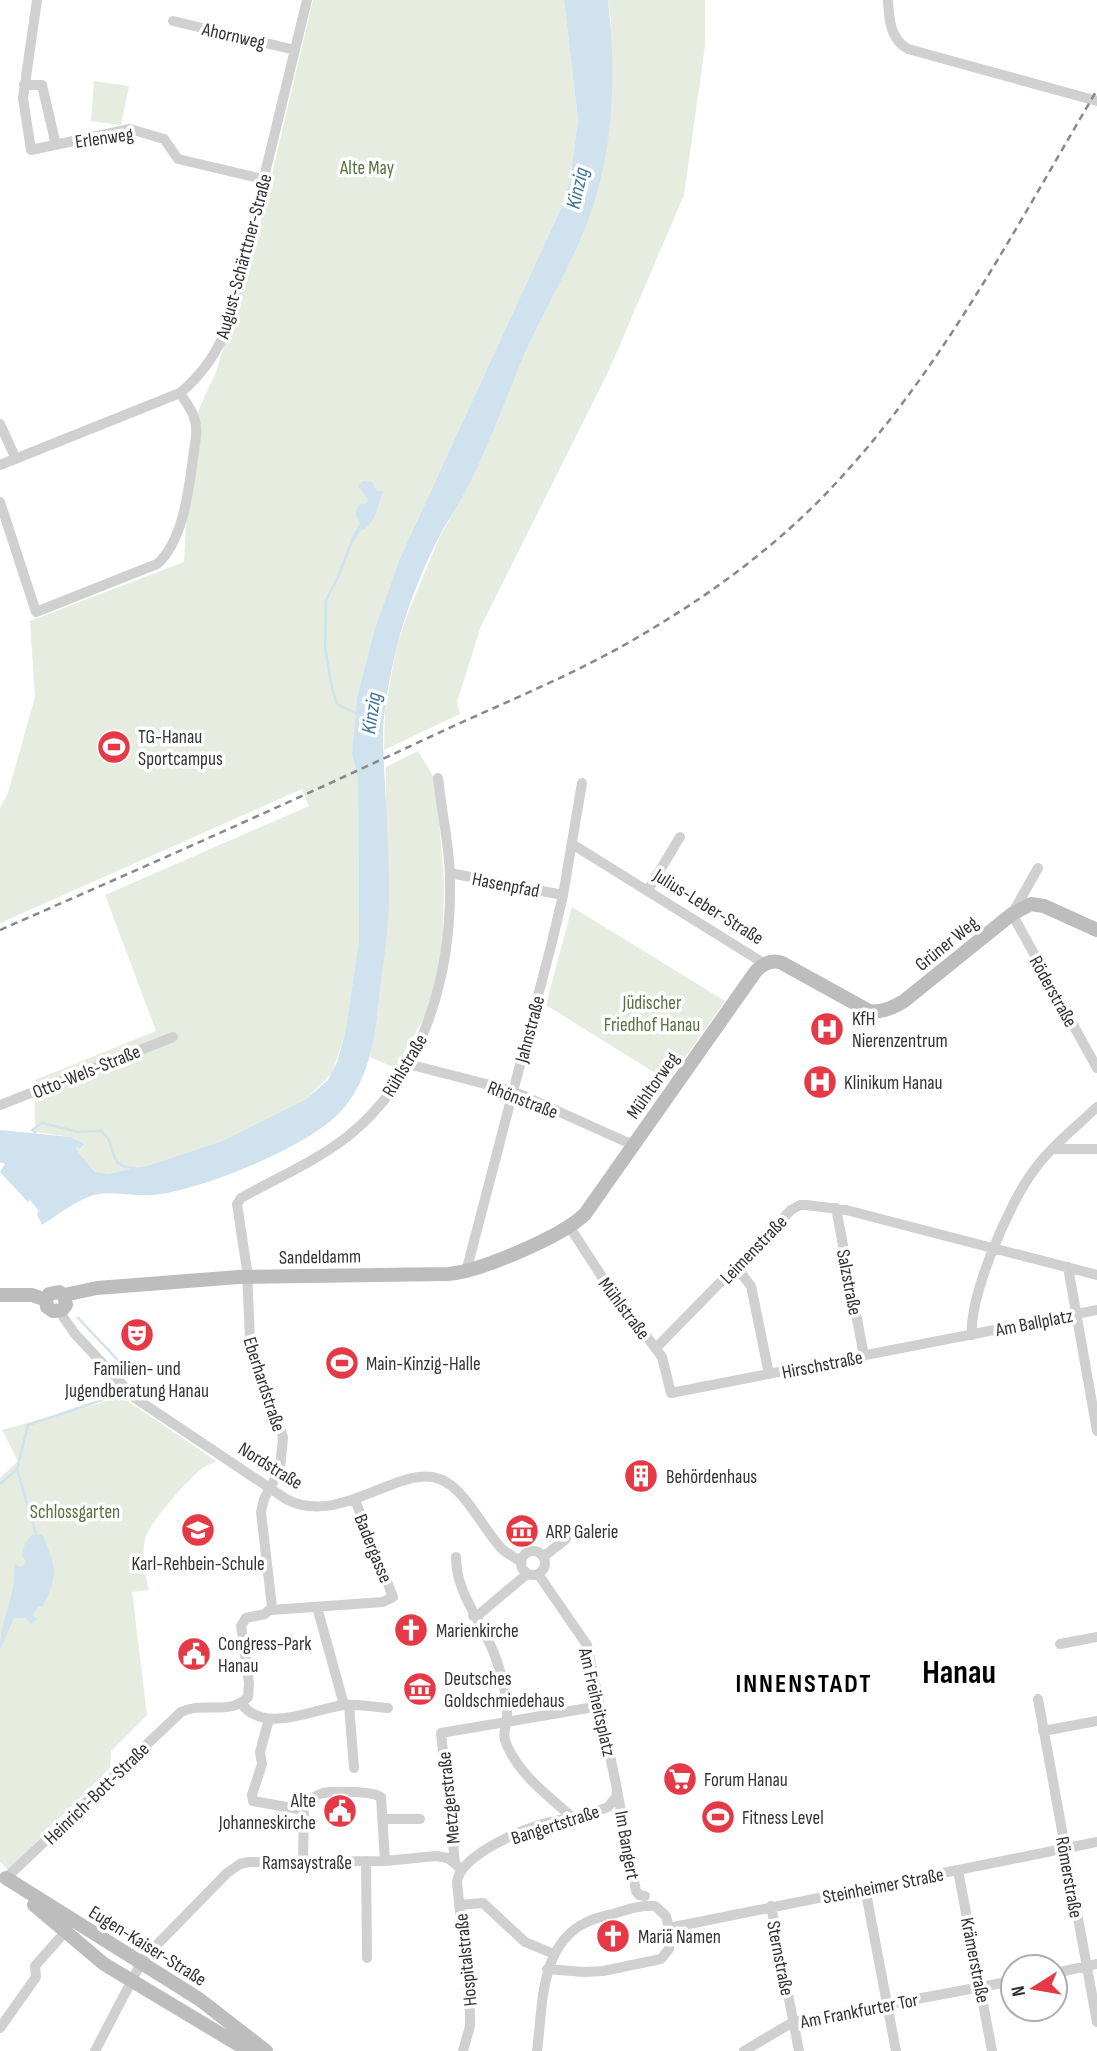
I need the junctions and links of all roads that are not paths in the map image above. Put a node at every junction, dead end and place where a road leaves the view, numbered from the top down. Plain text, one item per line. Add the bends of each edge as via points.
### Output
1 (37, 0) edge
2 (307, 0) edge
3 (888, 0) edge
4 (173, 21) dead end
5 (295, 50) junction
6 (24, 85) junction
7 (1097, 101) edge
8 (56, 145) junction
9 (263, 179) junction
10 (180, 393) junction
11 (0, 424) edge
12 (16, 459) junction
13 (0, 465) edge
14 (0, 502) edge
15 (438, 778) dead end
16 (582, 783) dead end
17 (680, 837) dead end
18 (572, 844) junction
19 (1038, 868) dead end
20 (450, 873) junction
21 (648, 890) junction
22 (563, 895) junction
23 (1012, 914) junction
24 (1097, 930) edge
25 (765, 964) junction
26 (904, 1001) joint
27 (173, 1037) dead end
28 (408, 1064) junction
29 (1097, 1068) edge
30 (513, 1091) junction
31 (0, 1105) edge
32 (1097, 1107) edge
33 (633, 1146) junction
34 (1054, 1149) junction
35 (1097, 1149) edge
36 (836, 1208) junction
37 (569, 1226) junction
38 (994, 1247) junction
39 (736, 1267) junction
40 (1068, 1267) junction
41 (466, 1272) junction
42 (1097, 1275) edge
43 (248, 1277) junction
44 (0, 1295) edge
45 (64, 1295) junction
46 (46, 1300) junction
47 (1097, 1310) edge
48 (59, 1311) junction
49 (1076, 1314) junction
50 (972, 1335) junction
51 (656, 1348) junction
52 (864, 1356) junction
53 (769, 1374) junction
54 (671, 1393) joint
55 (1097, 1431) edge
56 (270, 1489) junction
57 (355, 1500) junction
58 (566, 1539) dead end
59 (456, 1557) dead end
60 (543, 1557) junction
61 (521, 1562) junction
62 (533, 1574) junction
63 (317, 1607) junction
64 (271, 1610) junction
65 (473, 1616) junction
66 (1097, 1637) edge
67 (1060, 1644) dead end
68 (1038, 1699) dead end
69 (241, 1703) junction
70 (346, 1705) junction
71 (600, 1706) junction
72 (388, 1708) dead end
73 (268, 1719) junction
74 (1097, 1721) edge
75 (506, 1722) junction
76 (1043, 1731) junction
77 (354, 1768) dead end
78 (617, 1789) junction
79 (303, 1810) junction
80 (572, 1816) junction
81 (383, 1819) junction
82 (419, 1819) dead end
83 (1097, 1842) edge
84 (1064, 1849) junction
85 (303, 1861) junction
86 (366, 1861) junction
87 (385, 1861) junction
88 (458, 1866) junction
89 (958, 1870) junction
90 (3, 1875) edge
91 (865, 1888) junction
92 (645, 1896) dead end
93 (459, 1905) junction
94 (771, 1906) junction
95 (669, 1928) junction
96 (65, 1932) junction
97 (554, 1954) junction
98 (367, 1958) dead end
99 (141, 1963) junction
100 (1092, 1965) edge
101 (547, 1969) junction
102 (1069, 1970) edge
103 (132, 1980) junction
104 (999, 1984) edge
105 (981, 1987) junction
106 (887, 2004) junction
107 (793, 2022) junction
108 (1097, 2022) edge
109 (0, 2028) edge
110 (95, 2051) edge
111 (249, 2051) edge
112 (266, 2051) edge
113 (463, 2051) edge
114 (537, 2051) edge
115 (744, 2051) edge
116 (799, 2051) edge
117 (896, 2051) edge
118 (992, 2051) edge

1 - 6 street
2 - 5 street, August-Schärttner-Straße
3 - 7 street via 891,26 908,49
4 - 5 street, Ahornweg
5 - 9 street, August-Schärttner-Straße
6 - 8 street via 42,85
6 - 8 street via 31,150
8 - 9 street, Erlenweg via 137,130 164,139 178,159
9 - 10 street, August-Schärttner-Straße via 222,341 203,371
10 - 12 street, August-Schärttner-Straße
10 - 14 street via 197,425 179,529 167,555 144,570 36,612
11 - 12 street
12 - 13 street, August-Schärttner-Straße
15 - 20 street, Rühlstraße
16 - 18 street, Jahnstraße
17 - 21 street
18 - 21 street, Julius-Leber-Straße
18 - 22 street, Jahnstraße
19 - 23 street, Grüner Weg
20 - 22 street, Hasenpfad
20 - 28 street, Rühlstraße via 447,939 438,992 430,1021
21 - 25 street, Julius-Leber-Straße
22 - 30 street, Jahnstraße
23 - 24 street, Grüner Weg via 1031,904 1044,906
23 - 26 street, Grüner Weg
23 - 29 street, Röderstraße
25 - 26 street, Julius-Leber-Straße via 782,963 869,1011 886,1010
25 - 33 street, Mühltorweg via 749,980
27 - 31 street, Otto-Wels-Straße
28 - 30 street, Rhönstraße
28 - 43 street, Rühlstraße via 382,1102 348,1136 239,1200
30 - 33 street, Rhönstraße
30 - 41 street, Jahnstraße
32 - 34 street
33 - 37 street, Mühltorweg via 587,1212
34 - 35 street
34 - 38 street via 1026,1181
36 - 38 street, Leimenstraße
36 - 39 street, Leimenstraße via 795,1207
36 - 52 street, Salzstraße
37 - 41 street, Sandeldamm
37 - 51 street, Mühlstraße
38 - 40 street, Leimenstraße
38 - 50 street
39 - 51 street, Leimenstraße
39 - 53 street via 751,1286
40 - 42 street, Leimenstraße
40 - 49 street
41 - 43 street, Sandeldamm
43 - 45 street, Sandeldamm via 97,1288
43 - 56 street, Eberhardstraße via 250,1340 283,1437 280,1469
44 - 46 street
45 - 46 street via 52,1292
45 - 48 street via 66,1304
46 - 48 street, Nordstraße via 50,1310
47 - 49 street, Am Ballplatz
48 - 56 street, Nordstraße via 135,1398
49 - 50 street, Am Ballplatz
49 - 55 street
50 - 52 street, Hirschstraße
51 - 54 street, Mühlstraße
52 - 53 street, Hirschstraße
53 - 54 street, Hirschstraße
56 - 57 street, Nordstraße via 305,1507
56 - 64 street, Eberhardstraße via 261,1512
57 - 61 street, Nordstraße via 408,1479 437,1477 456,1489 502,1549
57 - 63 street, Badergasse via 393,1597 383,1602
58 - 60 street
59 - 65 street via 456,1575
60 - 61 street via 530,1552
60 - 62 street via 545,1565
61 - 62 street, Am Freiheitsplatz via 523,1570
62 - 65 street
62 - 71 street, Am Freiheitsplatz via 583,1635
63 - 64 street
63 - 70 street
64 - 69 street via 246,1618 242,1626 249,1693
65 - 75 street via 495,1656 508,1707
66 - 67 street
68 - 76 street, Römerstraße
69 - 73 street via 251,1714
69 - 90 street, Heinrich-Bott-Straße via 187,1709 175,1717
70 - 72 street
70 - 73 street
70 - 77 street
71 - 75 street
71 - 78 street, Am Freiheitsplatz
73 - 79 street via 253,1801
74 - 76 street
75 - 80 street via 504,1735 516,1761
75 - 88 street, Metzgerstraße via 441,1732
76 - 84 street, Römerstraße
78 - 80 street, Bangertstraße via 602,1809
78 - 92 street, Im Bangert via 636,1891
79 - 81 street via 308,1801 323,1794 376,1794 382,1802
79 - 85 street
80 - 88 street, Bangertstraße via 525,1830
81 - 82 street
81 - 87 street
83 - 84 street, Steinheimer Straße
84 - 89 street, Steinheimer Straße
84 - 100 street, Römerstraße
85 - 86 street, Ramsaystraße
85 - 99 street, Ramsaystraße via 249,1862 234,1868
86 - 87 street, Ramsaystraße
86 - 98 street, Ramsaystraße
87 - 88 street, Ramsaystraße via 436,1856
88 - 93 street, Hospitalstraße
89 - 91 street, Steinheimer Straße
89 - 105 street, Krämerstraße
90 - 96 street, Eugen-Kaiser-Straße
90 - 99 street, Eugen-Kaiser-Straße
91 - 94 street, Steinheimer Straße
91 - 106 street
93 - 97 street via 483,1903 525,1942
93 - 113 street, Hospitalstraße via 470,2012
94 - 95 street, Steinheimer Straße
94 - 107 street, Sternstraße
95 - 97 street, Im Bangert via 658,1907 640,1907 586,1922 569,1934
95 - 101 street via 669,1949 653,1962 585,1972
96 - 103 street, Eugen-Kaiser-Straße
96 - 109 street via 35,1966 36,1977
97 - 101 street, Im Bangert
99 - 103 street, Ramsaystraße
99 - 112 street, Eugen-Kaiser-Straße via 199,1999
100 - 102 street
100 - 108 street, Römerstraße
101 - 114 street, Im Bangert
103 - 110 street, Ramsaystraße
103 - 111 street, Eugen-Kaiser-Straße
104 - 105 street, Am Frankfurter Tor
105 - 106 street, Am Frankfurter Tor
105 - 118 street, Krämerstraße
106 - 107 street, Am Frankfurter Tor
106 - 117 street
107 - 115 street, Am Frankfurter Tor
107 - 116 street, Sternstraße

